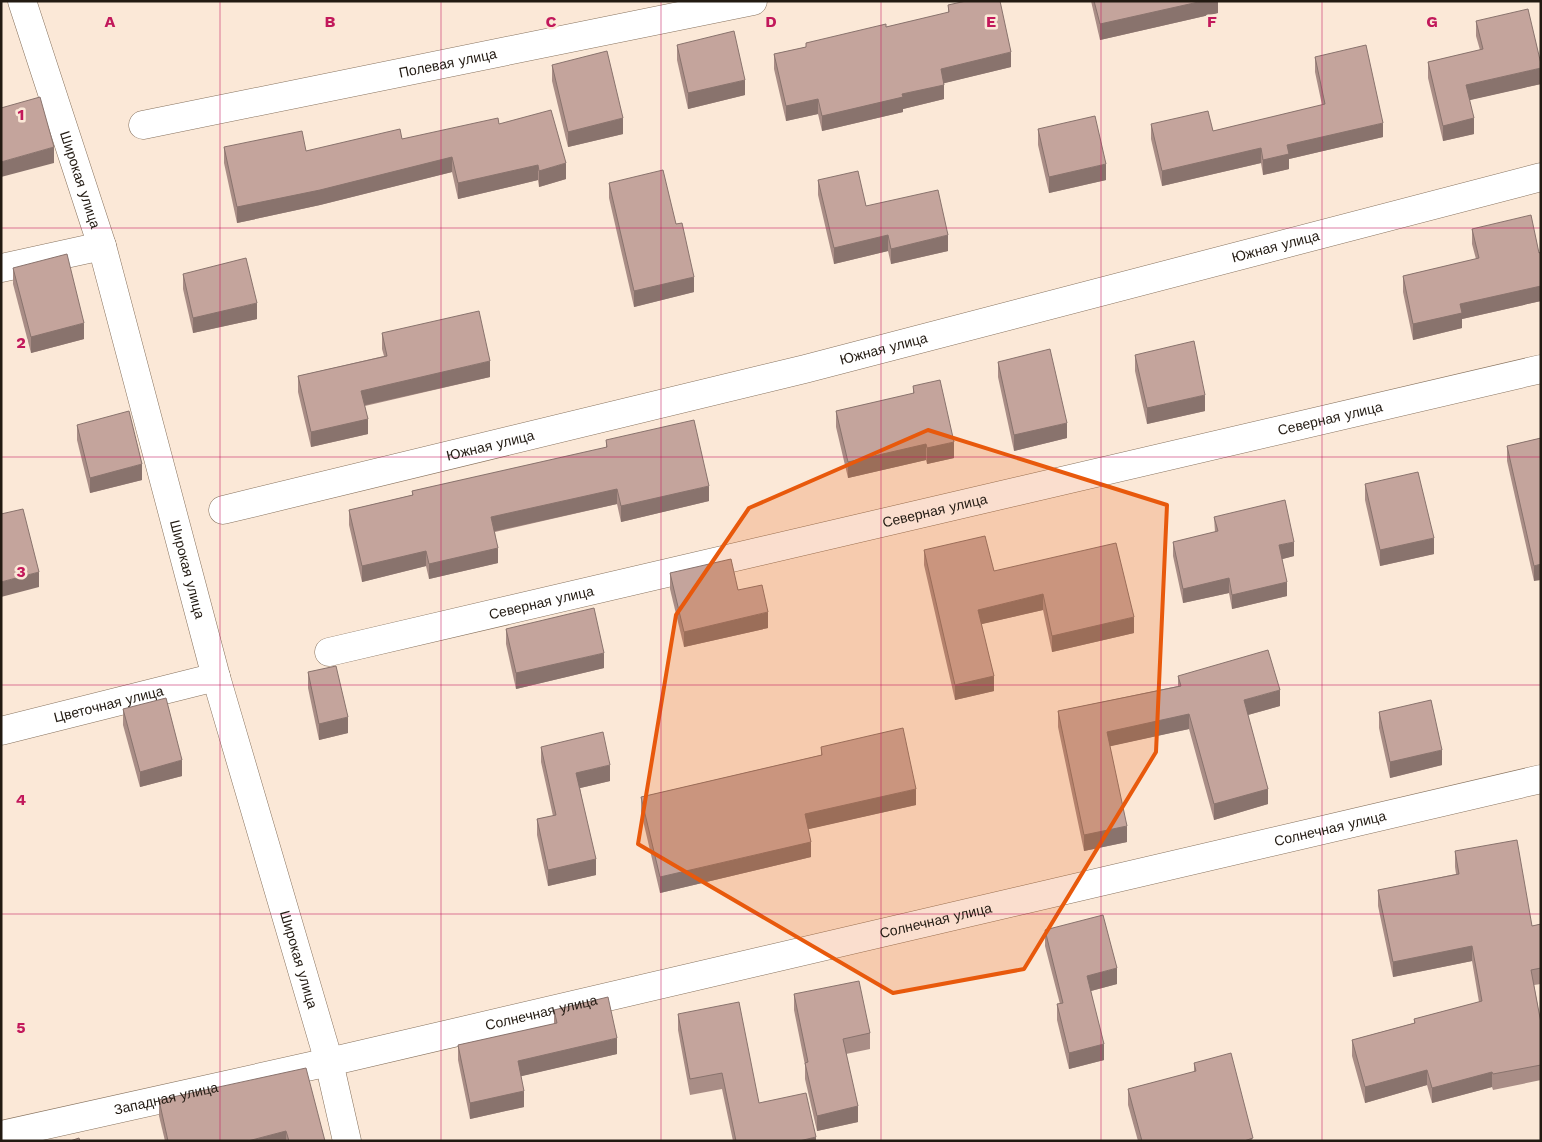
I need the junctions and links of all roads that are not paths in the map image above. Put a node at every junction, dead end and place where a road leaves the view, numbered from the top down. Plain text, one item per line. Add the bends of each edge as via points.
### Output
1 (22, 1) edge
2 (753, 1) edge
3 (143, 125) dead end
4 (1541, 177) edge
5 (102, 246) junction
6 (1, 268) edge
7 (1541, 369) edge
8 (223, 510) dead end
9 (329, 652) dead end
10 (216, 677) junction
11 (1, 731) edge
12 (1541, 778) edge
13 (329, 1062) junction
14 (1, 1135) edge
15 (347, 1141) edge

1 - 5 street, Широкая улица
2 - 3 street, Полевая улица
4 - 8 street, Южная улица via 806,369
5 - 6 street
5 - 10 street, Широкая улица
7 - 9 street, Северная улица
10 - 11 street, Цветочная улица
10 - 13 street, Широкая улица
12 - 13 street, Солнечная улица
13 - 14 street, Западная улица
13 - 15 street, Широкая улица

